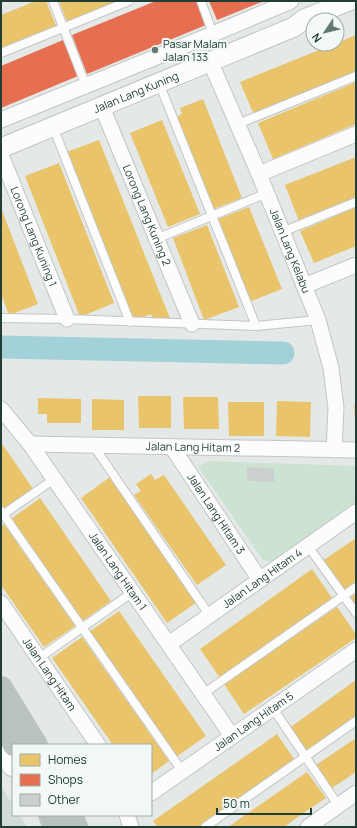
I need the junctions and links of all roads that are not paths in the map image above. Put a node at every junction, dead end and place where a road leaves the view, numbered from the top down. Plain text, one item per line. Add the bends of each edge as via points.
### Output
1 (53, 1) edge
2 (129, 1) edge
3 (201, 1) edge
4 (291, 1) edge
5 (337, 1) edge
6 (349, 1) edge
7 (354, 1) edge
8 (356, 6) edge
9 (325, 12) edge
10 (330, 12) edge
11 (338, 12) edge
12 (305, 19) edge
13 (64, 28) junction
14 (213, 34) junction
15 (1, 53) edge
16 (210, 61) junction
17 (356, 76) edge
18 (159, 83) junction
19 (86, 86) junction
20 (102, 107) junction
21 (1, 120) edge
22 (238, 124) junction
23 (52, 127) junction
24 (356, 134) edge
25 (1, 148) edge
26 (1, 155) edge
27 (259, 174) junction
28 (267, 193) junction
29 (356, 202) edge
30 (212, 216) junction
31 (282, 232) junction
32 (156, 239) junction
33 (356, 264) edge
34 (304, 286) junction
35 (2, 316) edge
36 (67, 319) junction
37 (318, 320) junction
38 (130, 322) junction
39 (192, 324) junction
40 (256, 326) junction
41 (1, 409) edge
42 (30, 444) junction
43 (93, 445) junction
44 (172, 447) junction
45 (334, 450) junction
46 (356, 450) edge
47 (54, 479) junction
48 (356, 512) edge
49 (2, 514) edge
50 (308, 546) junction
51 (260, 580) junction
52 (356, 586) edge
53 (133, 592) junction
54 (344, 595) junction
55 (1, 603) edge
56 (356, 613) edge
57 (210, 616) junction
58 (82, 627) junction
59 (169, 644) junction
60 (356, 650) edge
61 (39, 658) junction
62 (1, 677) edge
63 (1, 688) edge
64 (203, 694) junction
65 (272, 707) junction
66 (356, 721) edge
67 (1, 722) edge
68 (232, 736) junction
69 (13, 744) edge
70 (35, 744) edge
71 (43, 744) edge
72 (97, 744) edge
73 (1, 745) edge
74 (305, 757) junction
75 (12, 763) edge
76 (182, 771) junction
77 (152, 792) edge
78 (356, 793) edge
79 (338, 805) junction
80 (40, 816) edge
81 (50, 816) edge
82 (71, 816) edge
83 (78, 816) edge
84 (127, 816) edge
85 (325, 821) edge
86 (46, 827) edge
87 (55, 827) edge
88 (76, 827) edge
89 (82, 827) edge
90 (131, 827) edge
91 (205, 827) edge
92 (308, 827) edge

1 - 13 lane
2 - 13 lane
3 - 14 lane
4 - 14 street
5 - 9 street
6 - 10 street, Jalan Lang Kuning
7 - 8 lane
8 - 11 street, Jalan Lang Kuning
12 - 16 street, Jalan Lang Kuning via 294,27
13 - 15 lane
13 - 19 lane
14 - 19 street
16 - 18 street, Jalan Lang Kuning
16 - 22 street, Jalan Lang Kelabu
17 - 22 lane
18 - 20 street, Jalan Lang Kuning
18 - 30 lane
19 - 21 street
20 - 23 street, Jalan Lang Kuning
20 - 32 street, Lorong Lang Kuning 2
22 - 27 street, Jalan Lang Kelabu
23 - 25 street, Jalan Lang Kuning
23 - 38 lane
24 - 27 street
26 - 36 street, Lorong Lang Kuning 1
27 - 28 street, Jalan Lang Kelabu
28 - 30 lane
28 - 31 street, Jalan Lang Kelabu
29 - 31 lane
30 - 32 lane
30 - 40 lane
31 - 34 street, Jalan Lang Kelabu
32 - 39 street, Lorong Lang Kuning 2
33 - 34 street
34 - 37 street, Jalan Lang Kelabu
35 - 36 lane
36 - 38 lane
37 - 40 lane
37 - 45 street, Jalan Lang Kelabu via 331,368 336,408
38 - 39 lane
39 - 40 lane
41 - 42 street, Jalan Lang Hitam 1
42 - 43 street, Jalan Lang Hitam 2
42 - 47 street, Jalan Lang Hitam 1
43 - 44 street, Jalan Lang Hitam 2
43 - 57 lane
44 - 45 street, Jalan Lang Hitam 2
44 - 51 street, Jalan Lang Hitam 3
45 - 46 street, Jalan Lang Hitam 2
47 - 49 lane
47 - 53 street, Jalan Lang Hitam 1
48 - 50 street, Jalan Lang Hitam 4
49 - 58 lane
50 - 51 street, Jalan Lang Hitam 4
50 - 54 lane
51 - 57 street, Jalan Lang Hitam 4
52 - 54 lane
53 - 58 lane
53 - 59 street, Jalan Lang Hitam 1
54 - 56 lane
54 - 64 lane
55 - 61 street, Jalan Lang Hitam
57 - 59 street, Jalan Lang Hitam 4
58 - 61 lane
58 - 76 lane
59 - 64 street, Jalan Lang Hitam 1
60 - 65 street, Jalan Lang Hitam 5
61 - 72 street, Jalan Lang Hitam
62 - 71 main road
63 - 70 highway
64 - 68 street, Jalan Lang Hitam 1
65 - 68 street, Jalan Lang Hitam 5
65 - 74 lane
66 - 74 lane
67 - 69 highway
68 - 76 street, Jalan Lang Hitam 5
73 - 75 main road
74 - 79 lane
74 - 91 lane
76 - 77 street, Jalan Lang Hitam 5
78 - 79 street
79 - 85 street
80 - 86 main road
81 - 87 highway
82 - 88 highway
83 - 89 main road
84 - 90 street
85 - 92 street

